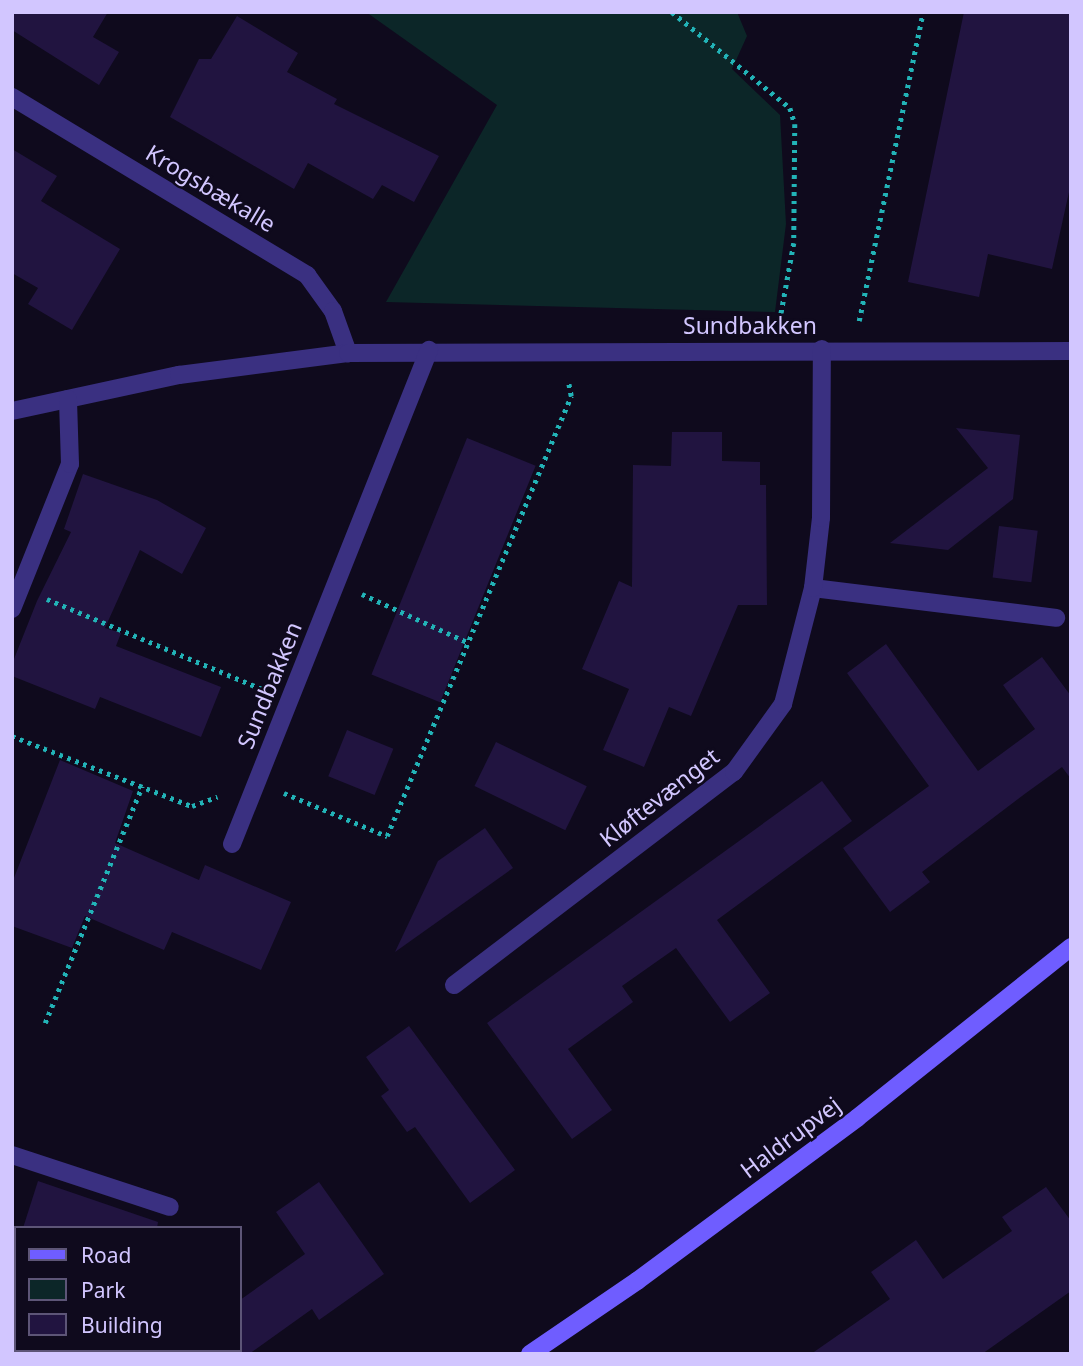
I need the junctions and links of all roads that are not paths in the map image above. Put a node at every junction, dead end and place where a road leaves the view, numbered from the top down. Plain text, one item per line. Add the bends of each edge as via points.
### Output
1 (12, 97) edge
2 (822, 349) junction
3 (429, 350) junction
4 (1071, 351) edge
5 (348, 353) junction
6 (68, 399) junction
7 (12, 411) edge
8 (813, 588) junction
9 (12, 609) edge
10 (1056, 618) dead end
11 (232, 844) dead end
12 (1071, 947) edge
13 (454, 985) dead end
14 (12, 1155) edge
15 (170, 1207) dead end
16 (530, 1354) edge

1 - 5 street, Krogsbækalle via 307,275 333,311
2 - 3 street, Sundbakken
2 - 4 street, Sundbakken
2 - 8 street, Kløftevænget via 821,518
3 - 5 street, Sundbakken
3 - 11 street, Sundbakken
5 - 6 street, Sundbakken via 179,374
6 - 7 street, Sundbakken
6 - 9 street via 70,464
8 - 10 street
8 - 13 street, Kløftevænget via 783,704 734,772
12 - 16 main road, Haldrupvej via 858,1118 637,1282
14 - 15 street

